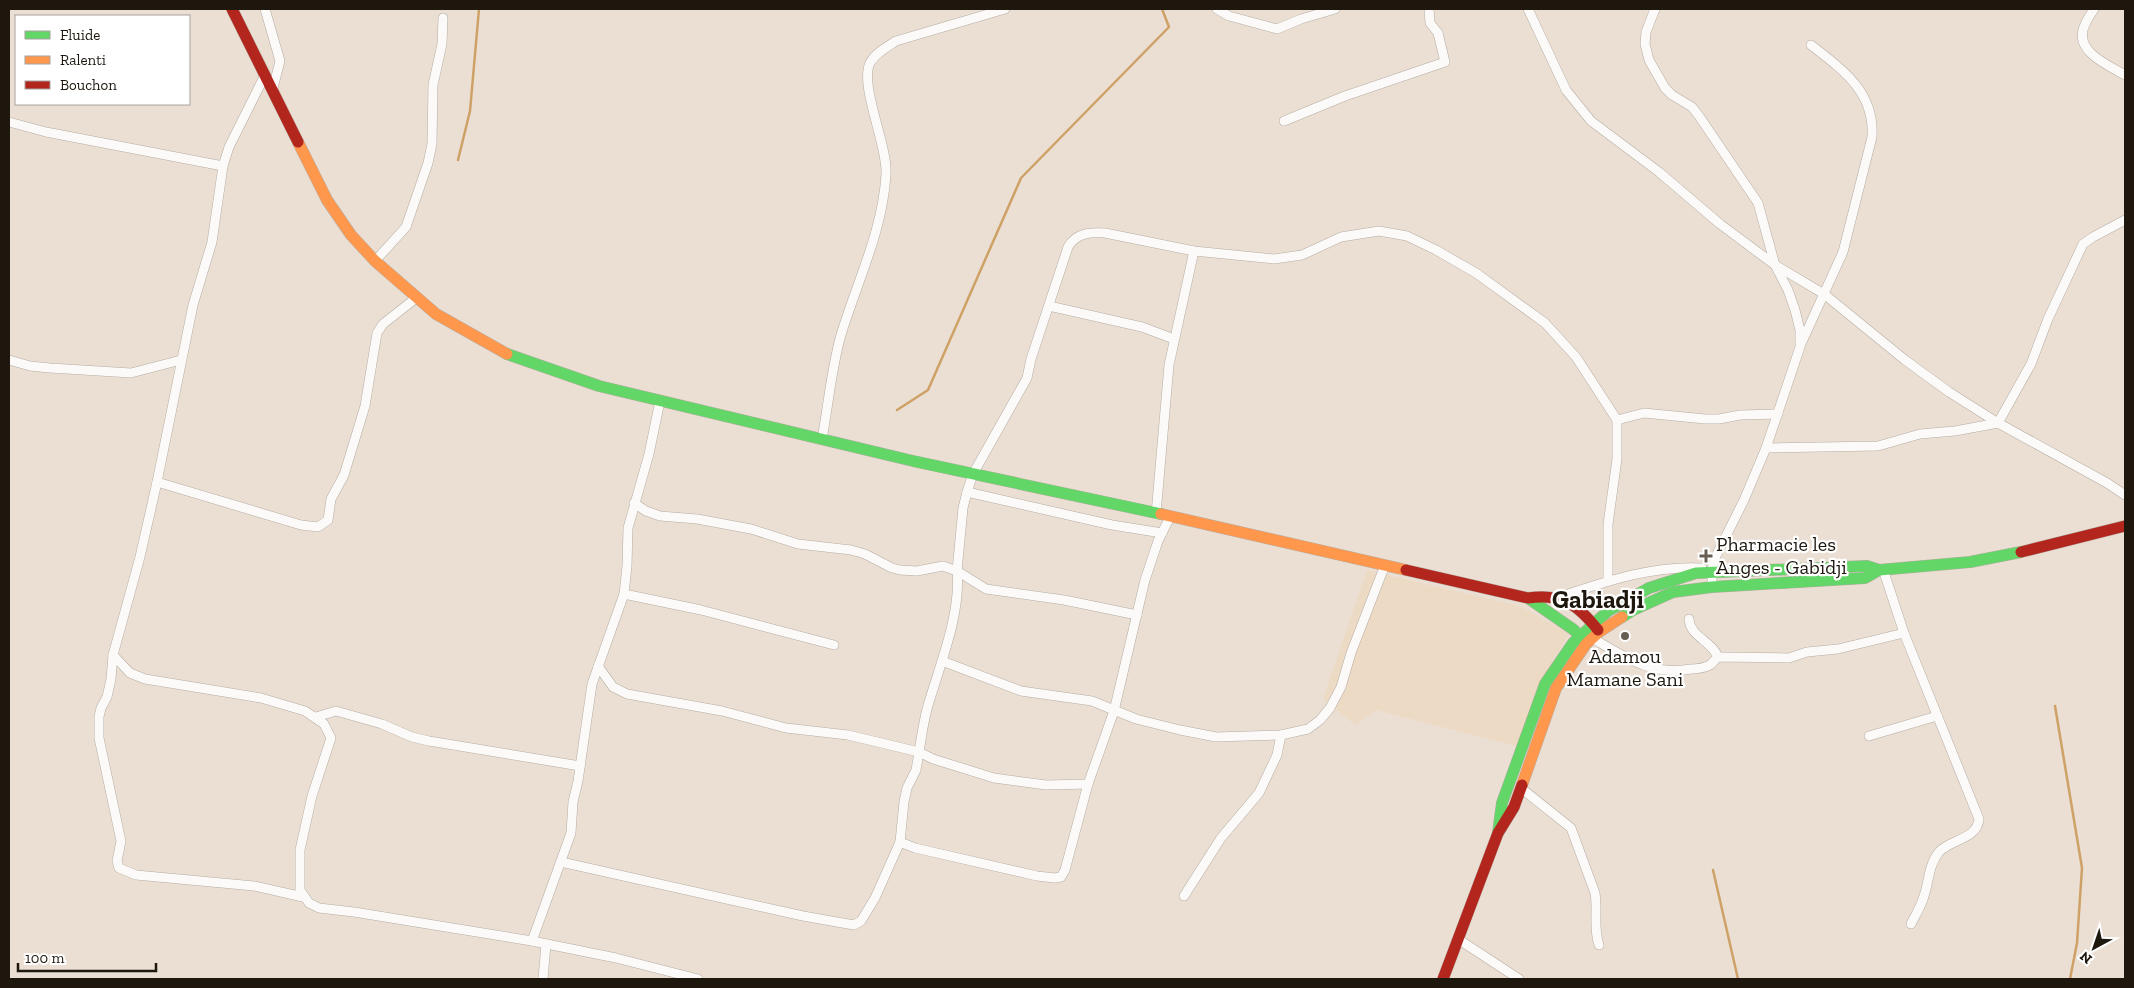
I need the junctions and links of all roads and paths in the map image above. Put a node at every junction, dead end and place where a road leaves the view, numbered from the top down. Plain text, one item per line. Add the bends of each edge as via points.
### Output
1 (232, 9) edge
2 (265, 9) edge
3 (1005, 9) edge
4 (1217, 9) edge
5 (1335, 9) edge
6 (1429, 9) edge
7 (1528, 9) edge
8 (1655, 9) edge
9 (2094, 9) edge
10 (443, 18) dead end
11 (1811, 45) dead end
12 (2125, 75) edge
13 (264, 77) junction
14 (272, 93) junction
15 (1284, 121) dead end
16 (9, 122) edge
17 (223, 166) junction
18 (2125, 220) edge
19 (1194, 251) junction
20 (374, 261) junction
21 (1775, 265) junction
22 (1824, 294) junction
23 (416, 298) junction
24 (1049, 306) junction
25 (1174, 340) junction
26 (1800, 347) junction
27 (9, 360) edge
28 (181, 360) junction
29 (660, 400) junction
30 (1778, 414) junction
31 (1617, 420) junction
32 (1998, 423) junction
33 (822, 439) junction
34 (1766, 448) junction
35 (973, 474) junction
36 (157, 482) junction
37 (967, 492) junction
38 (2125, 495) edge
39 (634, 503) junction
40 (1156, 514) junction
41 (1170, 517) junction
42 (2125, 526) edge
43 (1162, 533) junction
44 (1385, 565) junction
45 (1881, 569) junction
46 (1712, 570) junction
47 (957, 571) junction
48 (1608, 581) junction
49 (1712, 586) junction
50 (624, 594) junction
51 (1558, 597) junction
52 (1528, 598) junction
53 (1137, 615) junction
54 (1689, 619) dead end
55 (1904, 633) junction
56 (1590, 634) junction
57 (834, 645) dead end
58 (113, 655) junction
59 (1718, 657) junction
60 (942, 661) junction
61 (598, 666) junction
62 (1114, 711) junction
63 (1937, 716) junction
64 (316, 717) junction
65 (1281, 735) junction
66 (1869, 736) dead end
67 (919, 752) junction
68 (580, 766) junction
69 (1088, 784) junction
70 (1521, 788) junction
71 (1498, 833) junction
72 (900, 842) junction
73 (562, 862) junction
74 (1184, 896) dead end
75 (303, 897) junction
76 (1911, 924) dead end
77 (1458, 939) junction
78 (532, 941) junction
79 (546, 944) junction
80 (1599, 945) dead end
81 (543, 979) edge
82 (698, 979) edge
83 (1443, 979) edge
84 (1519, 979) edge

1 - 13 street
2 - 14 street via 280,61
3 - 33 street via 896,41 871,61 868,85 885,156 884,192 869,254 840,337
4 - 5 street via 1229,16 1277,29
6 - 15 street via 1430,23 1438,33 1445,62
7 - 21 street via 1566,90 1591,121
8 - 21 street via 1646,32 1649,60 1665,88 1692,107 1752,192 1763,214
9 - 12 street via 2083,30 2083,42 2092,54
10 - 20 street via 442,44 433,85 432,144 428,163 406,227
11 - 22 street via 1861,90 1873,124 1847,239
13 - 14 street
13 - 17 street via 229,147
14 - 20 street via 327,200
16 - 17 street
17 - 28 street via 212,242
18 - 32 street via 2083,244 2024,378
19 - 24 street via 1105,233 1083,234 1068,247
19 - 25 street
19 - 31 street via 1281,259 1302,255 1341,237 1379,232 1408,236 1461,263 1545,323 1576,357
20 - 23 street
21 - 22 street
21 - 26 street via 1795,310
22 - 26 street
22 - 32 street via 1905,360
23 - 29 street via 436,314 506,354 598,386
23 - 36 street via 383,324 377,333 365,406 344,475 331,499 326,524 318,527 300,525
24 - 25 street via 1142,326
24 - 35 street via 1027,378
25 - 40 street
26 - 30 street
27 - 28 street via 40,367 131,373
28 - 36 street
29 - 33 street
29 - 39 street via 649,454
30 - 31 street via 1705,419 1644,413
30 - 34 street
31 - 48 street via 1617,459 1608,524
32 - 34 street via 1920,434 1878,446
32 - 38 street
33 - 35 street
34 - 46 street
35 - 37 street
35 - 40 street
36 - 58 street
37 - 43 street
37 - 47 street
39 - 47 street via 660,516 697,519 750,529 798,544 851,550 900,570 917,571 943,566
39 - 50 street via 628,528
40 - 41 street
41 - 43 street
41 - 44 street
42 - 45 street via 1970,562
43 - 53 street
44 - 52 street
44 - 65 street via 1341,687 1330,708 1308,729
45 - 46 street via 1867,566
45 - 49 street via 1865,578
45 - 55 street
46 - 48 street via 1667,567
46 - 49 street
46 - 56 street via 1649,587 1610,609
47 - 53 street via 986,589
47 - 60 street via 958,585
48 - 51 street
49 - 56 street via 1666,595
50 - 57 street via 701,610
50 - 61 street
51 - 52 street
51 - 56 street via 1571,603
52 - 56 street via 1540,609
53 - 62 street
54 - 59 street via 1693,631 1712,646
55 - 59 street via 1789,658
55 - 63 street
56 - 59 street via 1651,669 1672,672 1704,668
56 - 70 street via 1556,688
56 - 71 street via 1567,648 1545,684 1502,803
58 - 64 street via 130,673 145,679 260,698
58 - 75 street via 111,679 98,723 121,841 118,868 136,875 254,886
60 - 62 street via 1021,690 1092,701
60 - 67 street via 929,702
61 - 67 street via 613,687 627,694 722,711 786,728 848,735
61 - 68 street via 592,684
62 - 65 street via 1216,738
62 - 69 street
63 - 66 street
63 - 76 street via 1976,808 1979,824 1970,834 1942,848 1933,861 1923,900
64 - 68 street via 336,711 429,741
64 - 75 street via 331,738 312,796 300,850 299,876
65 - 74 street via 1277,755 1259,794 1221,838
67 - 69 street via 994,778 1046,785
67 - 72 street via 916,770 906,788
68 - 73 street via 572,833
69 - 72 street via 1061,877 1037,876
70 - 71 street
70 - 80 street via 1573,832 1597,902 1595,927
71 - 77 street
72 - 73 street via 872,904 861,921 854,925
73 - 78 street
75 - 78 street via 319,908
77 - 83 street
77 - 84 street
78 - 79 street
79 - 81 street
79 - 82 street

